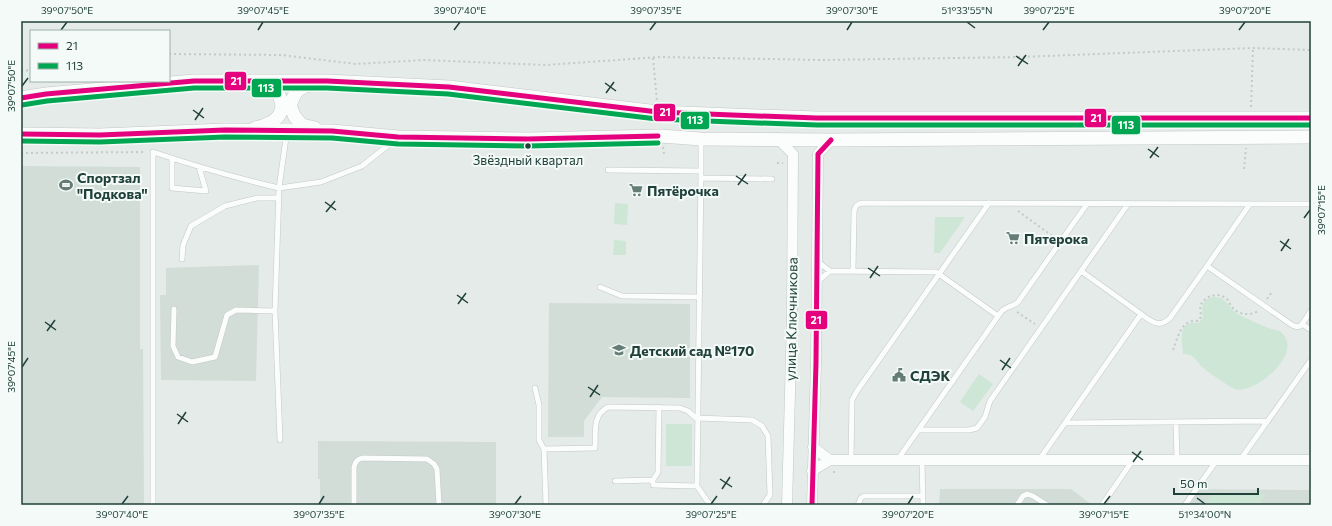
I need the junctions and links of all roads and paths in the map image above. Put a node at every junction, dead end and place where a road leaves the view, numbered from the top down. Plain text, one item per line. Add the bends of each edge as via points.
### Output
1 (1311, 50) edge
2 (170, 54) edge
3 (240, 80) junction
4 (328, 82) junction
5 (21, 98) edge
6 (1311, 118) edge
7 (240, 131) junction
8 (286, 131) junction
9 (332, 131) junction
10 (21, 134) edge
11 (398, 137) junction
12 (1311, 137) edge
13 (777, 138) junction
14 (701, 139) junction
15 (831, 140) junction
16 (153, 152) junction
17 (21, 153) edge
18 (172, 158) junction
19 (777, 163) dead end
20 (785, 163) dead end
21 (199, 167) junction
22 (608, 170) dead end
23 (701, 172) junction
24 (701, 178) junction
25 (772, 179) dead end
26 (279, 188) junction
27 (279, 198) junction
28 (989, 203) junction
29 (1017, 203) junction
30 (1087, 204) junction
31 (1128, 204) junction
32 (1250, 204) junction
33 (1311, 204) edge
34 (1061, 242) junction
35 (182, 258) dead end
36 (817, 261) junction
37 (1207, 266) junction
38 (830, 271) junction
39 (853, 271) junction
40 (1080, 271) junction
41 (939, 275) junction
42 (817, 282) junction
43 (600, 288) dead end
44 (699, 297) junction
45 (1010, 307) junction
46 (174, 308) dead end
47 (1259, 310) dead end
48 (275, 311) junction
49 (1311, 311) edge
50 (1141, 314) junction
51 (998, 316) junction
52 (1302, 324) junction
53 (1041, 328) junction
54 (1311, 330) edge
55 (1173, 350) dead end
56 (1311, 360) edge
57 (535, 388) dead end
58 (659, 407) junction
59 (698, 418) junction
60 (1268, 420) junction
61 (1176, 422) junction
62 (1065, 423) junction
63 (918, 430) junction
64 (280, 440) dead end
65 (813, 447) junction
66 (544, 449) junction
67 (830, 460) junction
68 (851, 460) junction
69 (897, 460) junction
70 (922, 460) junction
71 (1039, 460) junction
72 (1133, 460) junction
73 (1177, 460) junction
74 (1217, 460) junction
75 (1240, 460) junction
76 (1311, 460) edge
77 (812, 471) junction
78 (654, 480) junction
79 (615, 482) dead end
80 (697, 486) junction
81 (923, 496) junction
82 (153, 505) edge
83 (354, 505) edge
84 (440, 505) edge
85 (546, 505) edge
86 (710, 505) edge
87 (763, 505) edge
88 (787, 505) edge
89 (812, 505) edge
90 (858, 505) edge
91 (923, 505) edge
92 (1017, 505) edge
93 (1046, 505) edge
94 (1102, 505) edge
95 (1185, 505) edge

1 - 2 path via 1253,48 1020,57 822,60 660,57 546,65 424,60 356,64 281,55
3 - 4 street
3 - 5 street via 186,82
3 - 7 street via 276,90 283,106 277,119 266,126
4 - 6 street via 449,87 658,112 732,115 817,118
4 - 9 street via 303,86 295,93 290,106 302,126
7 - 8 street
7 - 10 street via 100,135
8 - 9 street
8 - 26 lane
9 - 11 street
11 - 14 street via 528,139 661,136
11 - 26 lane via 362,166 321,182
12 - 15 street
13 - 14 street
13 - 15 street
13 - 88 street, улица Ключникова via 792,154 792,317
14 - 23 lane
15 - 36 street, улица Ключникова via 818,154
16 - 17 path
16 - 18 lane
16 - 82 lane
18 - 21 lane
18 - 21 lane via 172,188 206,191
19 - 20 path
21 - 26 lane
22 - 23 lane
23 - 24 lane
24 - 25 lane
24 - 44 lane
26 - 27 lane
27 - 35 lane via 257,198 225,206 191,226 183,245
27 - 48 lane
28 - 29 lane
28 - 39 lane via 858,204 854,212
28 - 41 lane
29 - 30 lane
29 - 34 path via 1018,212
30 - 31 lane
30 - 34 lane
31 - 32 lane
31 - 40 lane
32 - 33 lane
32 - 37 lane
34 - 45 lane via 1018,302
36 - 38 lane
36 - 42 street, улица Ключникова
37 - 50 lane via 1165,323 1151,321
37 - 52 lane via 1292,325 1296,327
38 - 39 lane
38 - 42 lane
39 - 41 lane via 936,272
40 - 50 lane
40 - 53 lane
41 - 51 lane
41 - 68 lane via 852,400
42 - 65 street, улица Ключникова
43 - 44 lane via 622,296
44 - 59 lane
45 - 51 lane via 1004,308
45 - 53 path
46 - 48 lane via 173,346 178,357 192,362 215,357 227,315 231,312
47 - 55 path via 1243,314 1223,297 1210,296 1200,306 1201,317 1198,321 1190,322 1182,328
48 - 64 lane
49 - 52 lane
50 - 62 lane
51 - 63 lane
52 - 54 lane
53 - 63 lane via 990,401 985,416 977,428
56 - 60 lane
57 - 66 lane via 539,405 539,440
58 - 59 lane via 680,408
58 - 66 lane via 608,407 596,417 595,448
58 - 78 lane via 658,472
59 - 80 lane
59 - 87 lane via 752,420 762,426 768,436 770,496
60 - 61 lane
60 - 75 lane
61 - 62 lane
61 - 73 lane
62 - 71 lane
63 - 69 lane
65 - 67 street
65 - 77 street, улица Ключникова
66 - 85 lane
67 - 68 street
67 - 77 street
68 - 69 street
69 - 70 street
70 - 71 street
70 - 81 lane
71 - 72 street
72 - 73 street
72 - 94 lane
73 - 74 street
74 - 75 street
74 - 95 lane
75 - 76 street
77 - 89 street, улица Ключникова
78 - 79 lane
78 - 80 lane via 653,485
80 - 86 lane
81 - 90 lane via 864,496
81 - 91 lane
83 - 84 lane via 354,467 355,462 363,458 427,459 437,469
92 - 93 lane via 1027,494

